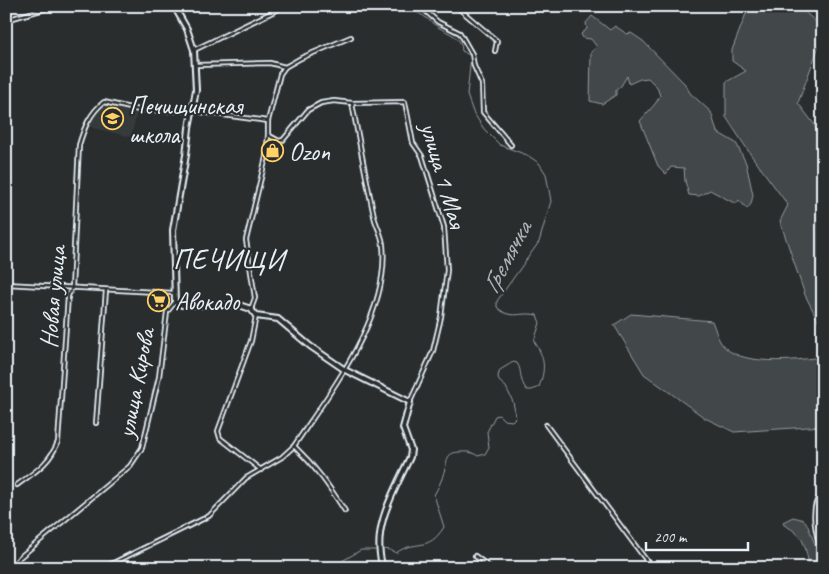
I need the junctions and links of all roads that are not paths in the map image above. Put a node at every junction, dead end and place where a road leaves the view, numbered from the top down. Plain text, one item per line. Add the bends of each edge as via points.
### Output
1 (55, 6) edge
2 (174, 6) edge
3 (285, 6) edge
4 (420, 6) edge
5 (456, 6) edge
6 (6, 20) edge
7 (351, 37) dead end
8 (194, 50) junction
9 (496, 51) dead end
10 (196, 65) junction
11 (285, 67) junction
12 (352, 104) junction
13 (193, 111) junction
14 (268, 121) junction
15 (268, 135) junction
16 (511, 145) dead end
17 (6, 284) edge
18 (72, 288) junction
19 (106, 290) junction
20 (174, 293) junction
21 (175, 302) junction
22 (251, 309) junction
23 (256, 316) junction
24 (345, 370) junction
25 (410, 402) junction
26 (96, 423) dead end
27 (546, 425) dead end
28 (294, 446) junction
29 (261, 470) junction
30 (17, 485) dead end
31 (823, 494) edge
32 (346, 511) dead end
33 (823, 554) edge
34 (475, 556) dead end
35 (11, 568) edge
36 (103, 568) edge
37 (383, 568) edge
38 (491, 568) edge
39 (652, 568) edge

1 - 6 street
2 - 8 street, улица Кирова
3 - 8 street
4 - 16 street via 438,22 460,33 472,54 482,84 483,112
5 - 9 street via 497,41
7 - 11 street
8 - 10 street, улица Кирова
10 - 11 street via 270,63
10 - 13 street, улица Кирова
11 - 14 street via 280,74
12 - 15 street via 321,103 308,110 283,140
12 - 24 street via 374,215 383,244 380,283 372,315
12 - 25 street, улица 1 Мая via 405,102 413,143 422,156 444,227 447,270 441,317 433,351
13 - 14 street
13 - 18 street, Новая улица via 139,110 104,102 95,108 79,145
13 - 20 street, улица Кирова via 173,230
14 - 15 street
15 - 22 street via 266,158 246,240 255,298
17 - 18 street
18 - 19 street
18 - 30 street, Новая улица via 68,296 58,442 47,462
19 - 20 street
19 - 26 street
20 - 21 street, улица Кирова
21 - 22 street via 182,305 239,305
21 - 35 street, улица Кирова via 167,312 159,377 142,448 130,466
22 - 23 street
23 - 24 street via 278,319
23 - 29 street via 251,342 218,431 220,438
24 - 25 street
24 - 28 street
25 - 37 street via 403,428 410,457 381,523 379,538
27 - 39 street
28 - 29 street
28 - 32 street via 312,463
29 - 36 street via 246,478 209,516
31 - 33 street via 815,503 814,518
34 - 38 street

